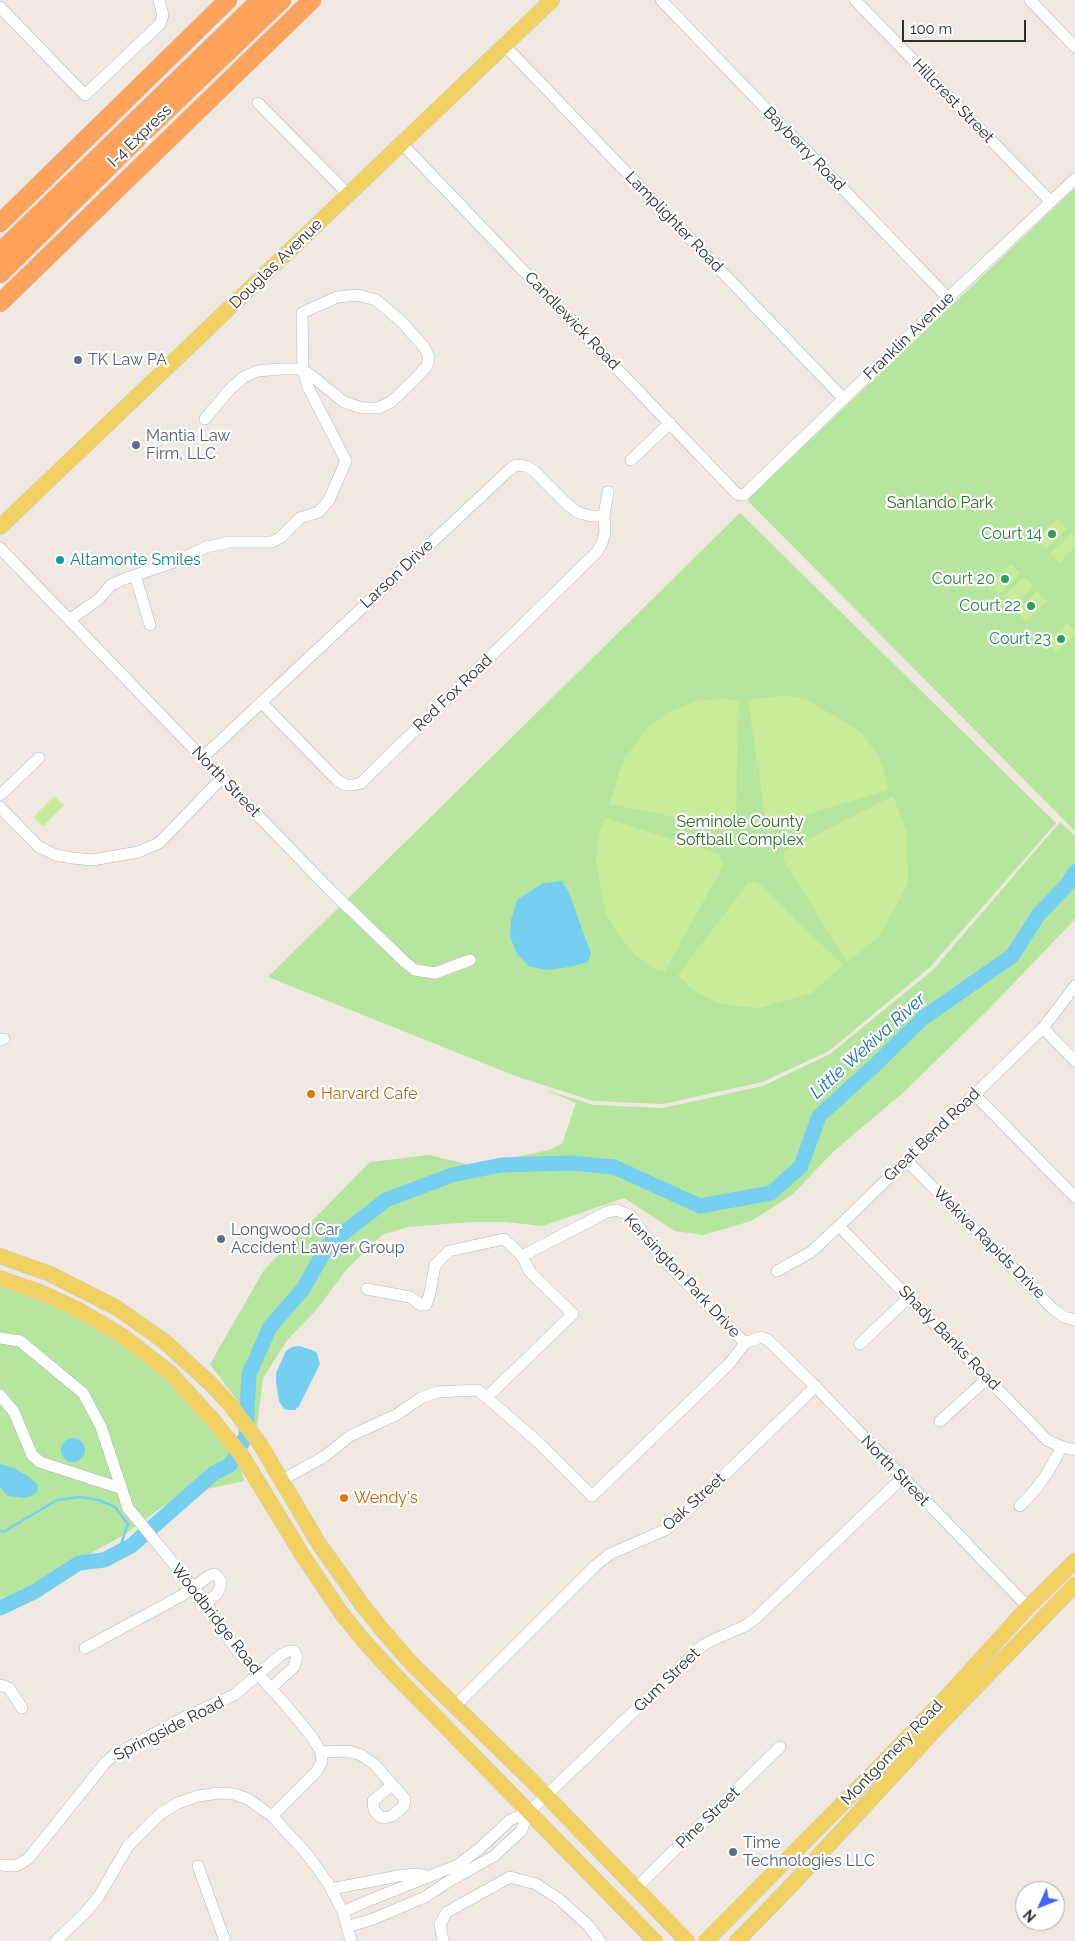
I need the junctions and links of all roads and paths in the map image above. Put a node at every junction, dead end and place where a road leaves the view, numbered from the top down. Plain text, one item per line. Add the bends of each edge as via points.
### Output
1 (159, 0) edge
2 (228, 0) edge
3 (260, 0) edge
4 (282, 0) edge
5 (312, 0) edge
6 (552, 0) edge
7 (660, 0) edge
8 (855, 0) edge
9 (1030, 0) edge
10 (0, 6) edge
11 (504, 46) junction
12 (1075, 47) edge
13 (258, 103) dead end
14 (402, 144) junction
15 (1075, 179) edge
16 (348, 194) junction
17 (1051, 202) junction
18 (0, 223) edge
19 (0, 252) edge
20 (0, 274) edge
21 (948, 298) junction
22 (0, 303) edge
23 (304, 369) junction
24 (844, 399) junction
25 (205, 419) dead end
26 (670, 423) junction
27 (631, 460) dead end
28 (608, 492) dead end
29 (744, 495) joint
30 (604, 516) junction
31 (0, 527) edge
32 (0, 548) edge
33 (135, 575) junction
34 (69, 620) junction
35 (150, 625) dead end
36 (261, 702) junction
37 (39, 758) dead end
38 (202, 758) junction
39 (222, 778) junction
40 (349, 785) junction
41 (0, 795) edge
42 (348, 797) dead end
43 (0, 807) edge
44 (470, 960) dead end
45 (1075, 986) edge
46 (1043, 1028) junction
47 (1075, 1061) edge
48 (974, 1094) junction
49 (906, 1160) junction
50 (1075, 1197) edge
51 (839, 1226) junction
52 (0, 1256) edge
53 (522, 1256) junction
54 (777, 1271) dead end
55 (0, 1278) edge
56 (367, 1289) dead end
57 (85, 1290) junction
58 (909, 1297) junction
59 (75, 1308) junction
60 (1075, 1320) edge
61 (761, 1337) joint
62 (0, 1338) edge
63 (745, 1342) junction
64 (860, 1344) dead end
65 (988, 1378) junction
66 (816, 1386) junction
67 (0, 1395) edge
68 (487, 1397) junction
69 (940, 1422) dead end
70 (229, 1432) junction
71 (1062, 1447) junction
72 (1075, 1450) edge
73 (902, 1478) junction
74 (282, 1480) junction
75 (120, 1488) junction
76 (1020, 1506) dead end
77 (1075, 1561) edge
78 (1075, 1585) edge
79 (193, 1586) junction
80 (206, 1603) junction
81 (1028, 1607) junction
82 (85, 1648) dead end
83 (258, 1675) junction
84 (0, 1685) edge
85 (271, 1688) junction
86 (454, 1706) junction
87 (22, 1708) dead end
88 (780, 1747) dead end
89 (321, 1752) junction
90 (392, 1785) dead end
91 (546, 1796) junction
92 (528, 1812) junction
93 (272, 1816) junction
94 (0, 1866) edge
95 (198, 1866) dead end
96 (428, 1877) junction
97 (636, 1888) junction
98 (331, 1889) junction
99 (343, 1912) junction
100 (347, 1927) junction
101 (56, 1941) edge
102 (225, 1941) edge
103 (351, 1941) edge
104 (443, 1941) edge
105 (600, 1941) edge
106 (655, 1941) edge
107 (687, 1941) edge
108 (706, 1941) edge
109 (738, 1941) edge

1 - 10 street via 163,15 160,24 85,95
2 - 18 highway
3 - 19 highway, I-4 Express
4 - 20 highway, I-4 Express
5 - 22 highway
6 - 11 main road, Douglas Avenue
7 - 21 street, Bayberry Road
8 - 17 street, Hillcrest Street
9 - 12 street
11 - 14 main road, Douglas Avenue
11 - 24 street, Lamplighter Road
13 - 16 street
14 - 16 main road, Douglas Avenue
14 - 26 street, Candlewick Road
15 - 17 street, Franklin Avenue
16 - 31 main road, Douglas Avenue
17 - 21 street, Franklin Avenue
21 - 24 street, Franklin Avenue
23 - 23 street via 302,313 337,297 358,296 376,300 401,321 429,357 416,378 391,402 378,408 362,408 344,402
23 - 25 street via 257,371 244,377
23 - 33 street via 308,387 346,462 329,500 319,512 300,518 272,542 230,542 206,547 180,560
24 - 29 street, Franklin Avenue
26 - 27 street
26 - 29 street, Candlewick Road via 736,494
28 - 30 street, Red Fox Road
30 - 36 street, Larson Drive via 579,513 534,471 516,465
30 - 40 street, Red Fox Road via 605,533 597,552 361,783
32 - 34 street, North Street
33 - 34 street via 111,585 99,599
33 - 35 street
34 - 38 street, North Street
36 - 38 street, Larson Drive
36 - 40 street via 337,780
37 - 41 street
38 - 39 street, North Street
39 - 43 street via 159,843 138,852 92,860 56,855 39,847
39 - 44 street, North Street via 330,889 415,970 435,973
40 - 42 street
45 - 46 street, Great Bend Road
46 - 47 street
46 - 48 street, Great Bend Road
48 - 49 street, Great Bend Road
48 - 50 street
49 - 51 street, Great Bend Road
49 - 60 street, Wekiva Rapids Drive via 1053,1309
51 - 54 street, Great Bend Road via 811,1252
51 - 58 street, Shady Banks Road
52 - 57 main road
53 - 56 street via 504,1239 449,1251 434,1265 426,1305 410,1297
53 - 63 street, Kensington Park Drive via 607,1212 623,1212 631,1216 658,1254
53 - 68 street via 530,1272 573,1314
55 - 59 main road
57 - 59 street
57 - 74 main road via 117,1308 191,1365 231,1406
58 - 64 street
58 - 65 street, Shady Banks Road
59 - 70 main road via 124,1337 169,1372 182,1375 204,1395
61 - 63 street, Kensington Park Drive
61 - 66 street, North Street
62 - 75 street, Woodbridge Road via 20,1341 82,1393 101,1427
63 - 68 street via 729,1364 592,1496
65 - 69 street
65 - 71 street, Shady Banks Road via 1047,1440
66 - 73 street, North Street
66 - 86 street, Oak Street via 665,1530 610,1554 596,1565
67 - 75 street via 14,1412 28,1448 40,1462
68 - 74 street via 478,1390 452,1390 421,1398 396,1415 350,1436 325,1456
70 - 74 main road via 269,1476
70 - 92 main road via 287,1533 347,1620 392,1673
71 - 72 street, Shady Banks Road
71 - 76 street via 1046,1475
73 - 81 street, North Street
73 - 91 street, Gum Street via 756,1618 702,1646
74 - 86 main road via 319,1544 362,1606
75 - 79 street, Woodbridge Road via 139,1524
77 - 81 main road, Montgomery Road
78 - 109 main road, Montgomery Road
79 - 80 street, Woodbridge Road
79 - 80 street via 214,1574 218,1577 220,1588
79 - 82 street via 181,1596
80 - 83 street, Woodbridge Road via 237,1651
81 - 108 main road, Montgomery Road via 880,1766
83 - 85 street, Woodbridge Road
83 - 85 street, Springside Road via 282,1654 289,1650 294,1652 297,1656 294,1667
83 - 94 street, Springside Road via 234,1695 114,1755 28,1858 16,1866
84 - 87 street via 9,1688
85 - 89 street, Woodbridge Road
86 - 91 main road
88 - 97 street, Pine Street
89 - 90 street via 348,1751 361,1755 374,1764
89 - 93 street via 322,1762 316,1772
91 - 92 street, Gum Street
91 - 97 main road
92 - 96 street via 510,1820 458,1865
92 - 100 street via 521,1831 494,1856 425,1897
92 - 106 main road
93 - 98 street via 306,1853
93 - 101 street via 248,1799 234,1794 198,1796 178,1803 160,1814 128,1846 99,1896
95 - 102 street
96 - 98 street via 416,1874 398,1876
96 - 99 street
97 - 107 main road
98 - 99 street
99 - 100 street
100 - 103 street
104 - 105 street via 440,1924 447,1912 510,1877 536,1884 559,1900 588,1925

